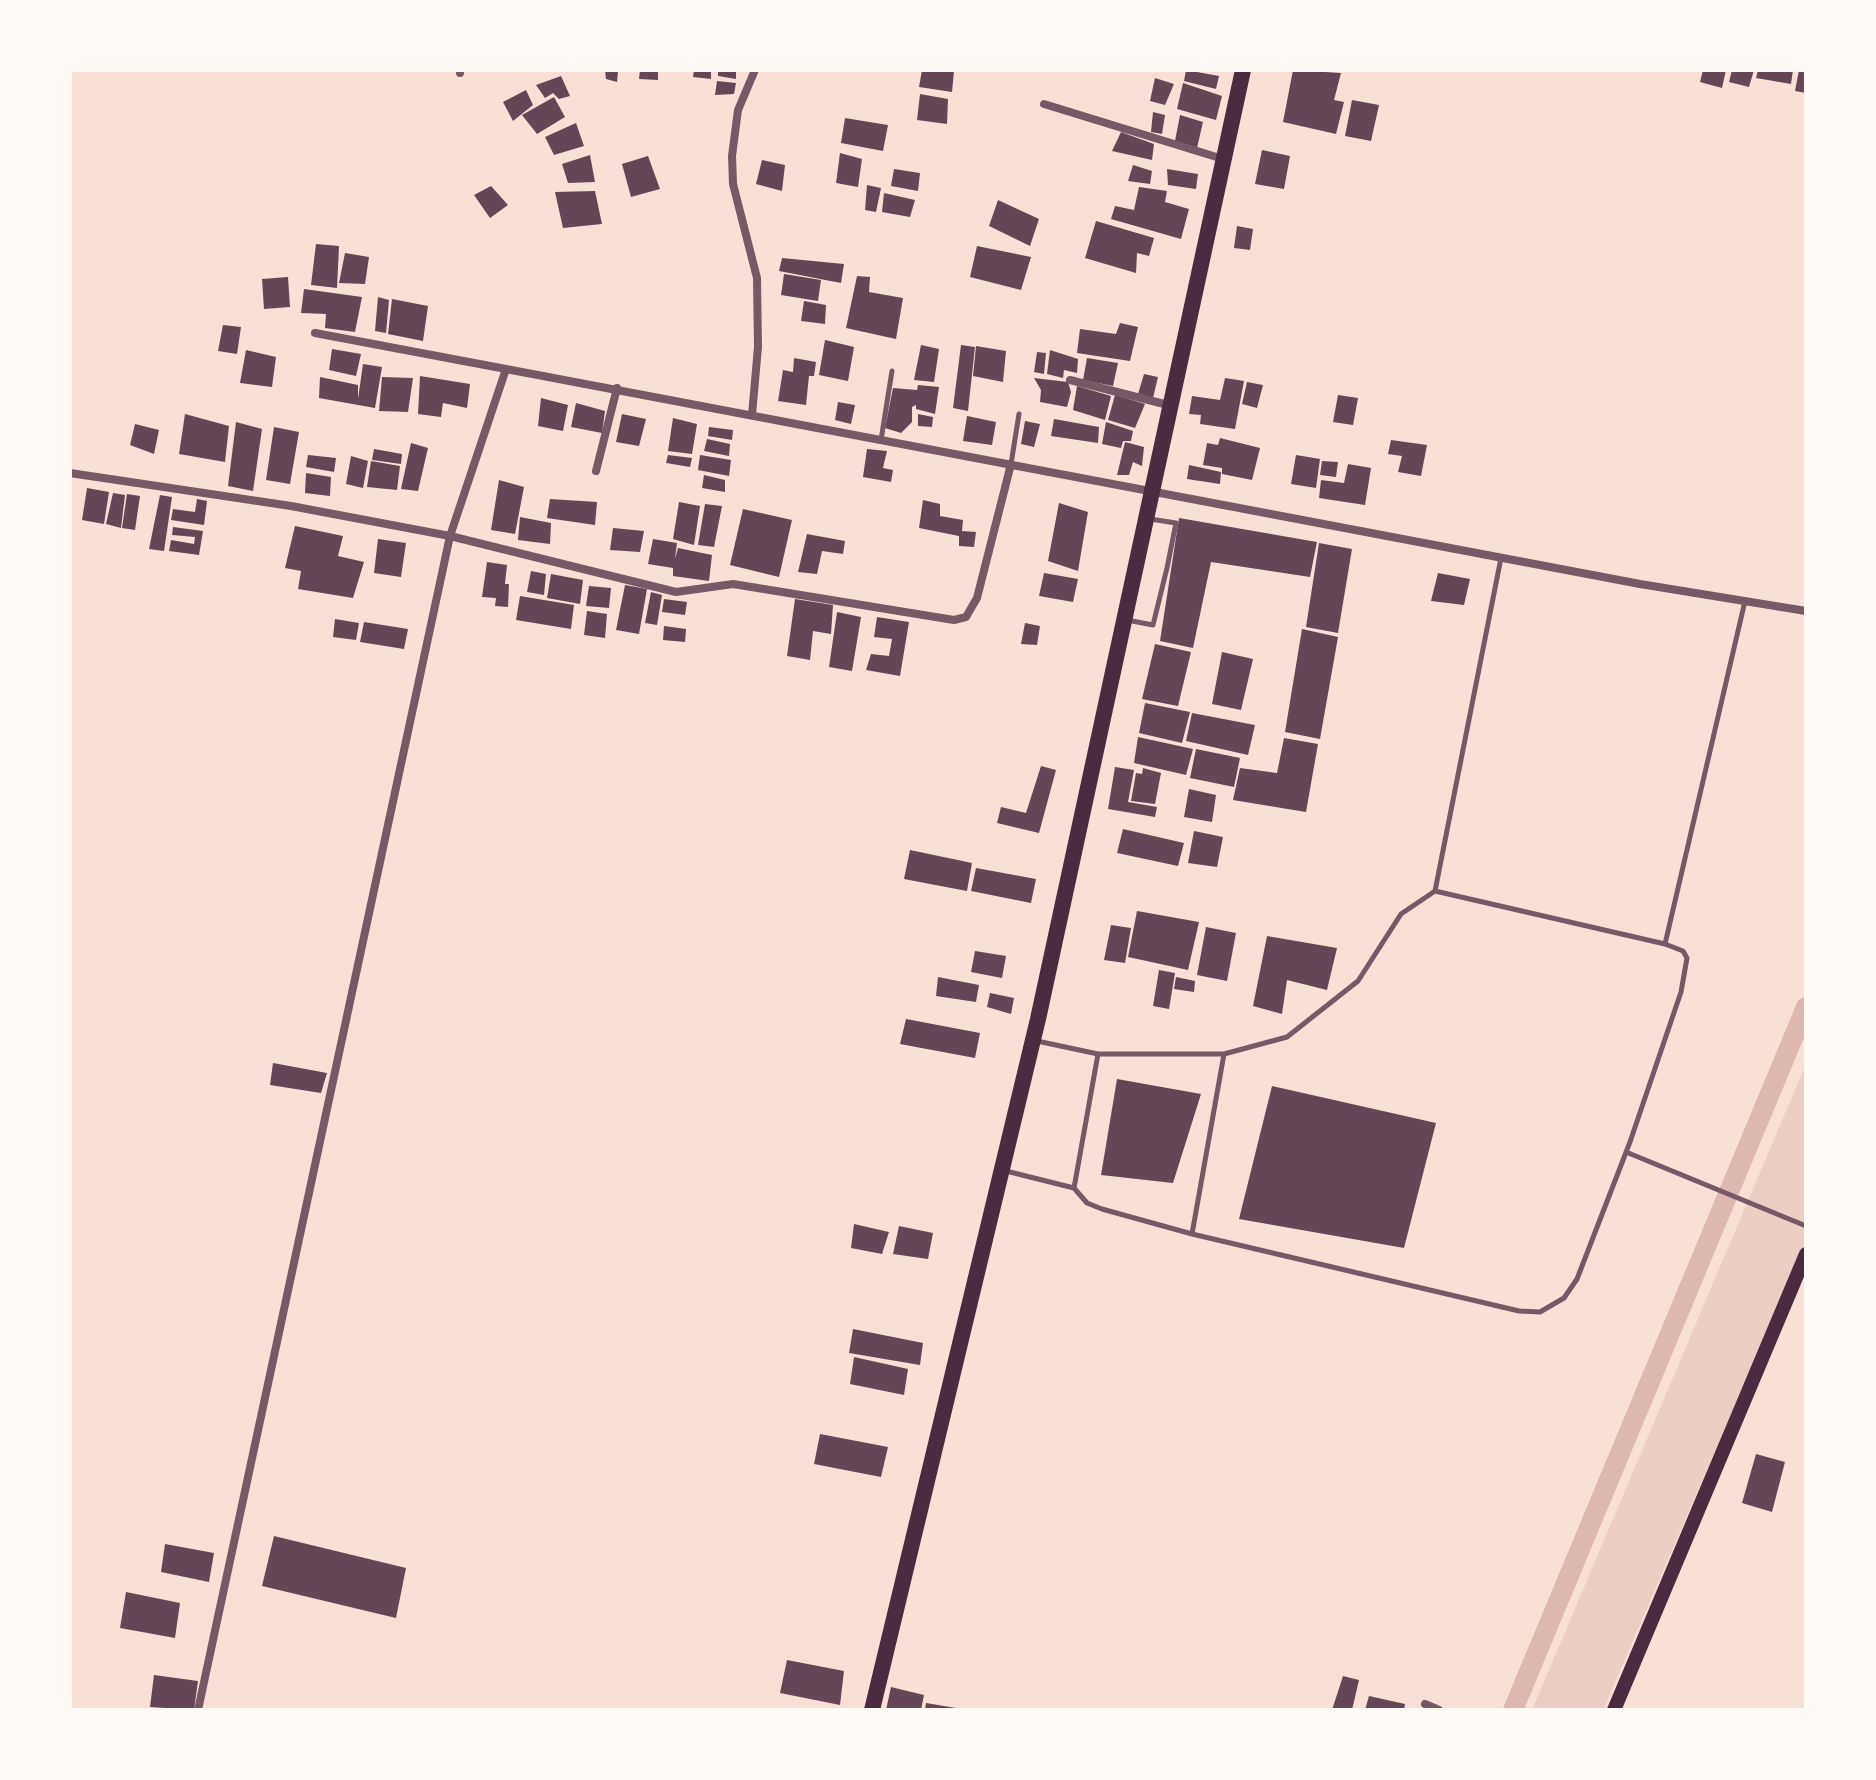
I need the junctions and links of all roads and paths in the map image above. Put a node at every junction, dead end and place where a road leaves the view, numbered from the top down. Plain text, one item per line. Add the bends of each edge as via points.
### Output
1 (755, 70) edge
2 (1243, 70) edge
3 (1044, 104) dead end
4 (1224, 159) junction
5 (315, 333) dead end
6 (506, 369) junction
7 (892, 371) dead end
8 (1070, 380) dead end
9 (617, 388) junction
10 (1172, 406) junction
11 (1019, 414) dead end
12 (752, 415) junction
13 (881, 441) junction
14 (1011, 464) junction
15 (596, 471) dead end
16 (70, 473) edge
17 (1155, 491) junction
18 (1149, 519) junction
19 (450, 536) junction
20 (1501, 558) junction
21 (1745, 601) junction
22 (1806, 611) edge
23 (1126, 620) junction
24 (1435, 891) junction
25 (1665, 944) junction
26 (1033, 1040) junction
27 (1098, 1054) junction
28 (1224, 1054) junction
29 (1626, 1152) junction
30 (1001, 1170) junction
31 (1074, 1188) junction
32 (1806, 1226) edge
33 (1192, 1234) junction
34 (1806, 1254) edge
35 (1425, 1704) dead end
36 (198, 1710) edge
37 (872, 1710) edge
38 (1439, 1710) edge
39 (1614, 1710) edge

1 - 12 street via 738,110 732,156 733,184 757,278
2 - 4 main road
3 - 4 street
4 - 10 main road
5 - 6 street
6 - 9 street
6 - 19 street
7 - 13 lane
8 - 10 street
9 - 12 street
9 - 15 street
10 - 17 main road
11 - 14 lane
12 - 13 street
13 - 14 street
14 - 17 street
14 - 19 street via 977,598 966,617 954,620 733,584 676,592
16 - 19 street
17 - 18 main road
17 - 20 street
18 - 23 main road
18 - 23 lane via 1176,523 1167,568 1153,625
19 - 36 street
20 - 21 street
20 - 24 lane
21 - 22 street
21 - 25 lane
23 - 26 main road
24 - 25 lane
24 - 28 lane via 1401,914 1358,981 1322,1013 1287,1037
25 - 29 lane via 1683,951 1686,976
26 - 27 lane
26 - 30 main road
27 - 28 lane
27 - 31 lane
28 - 33 lane
29 - 32 lane
29 - 33 lane via 1577,1279 1564,1298 1540,1312
30 - 31 lane
30 - 37 main road
31 - 33 lane via 1087,1203 1102,1209
34 - 39 main road
35 - 38 street

